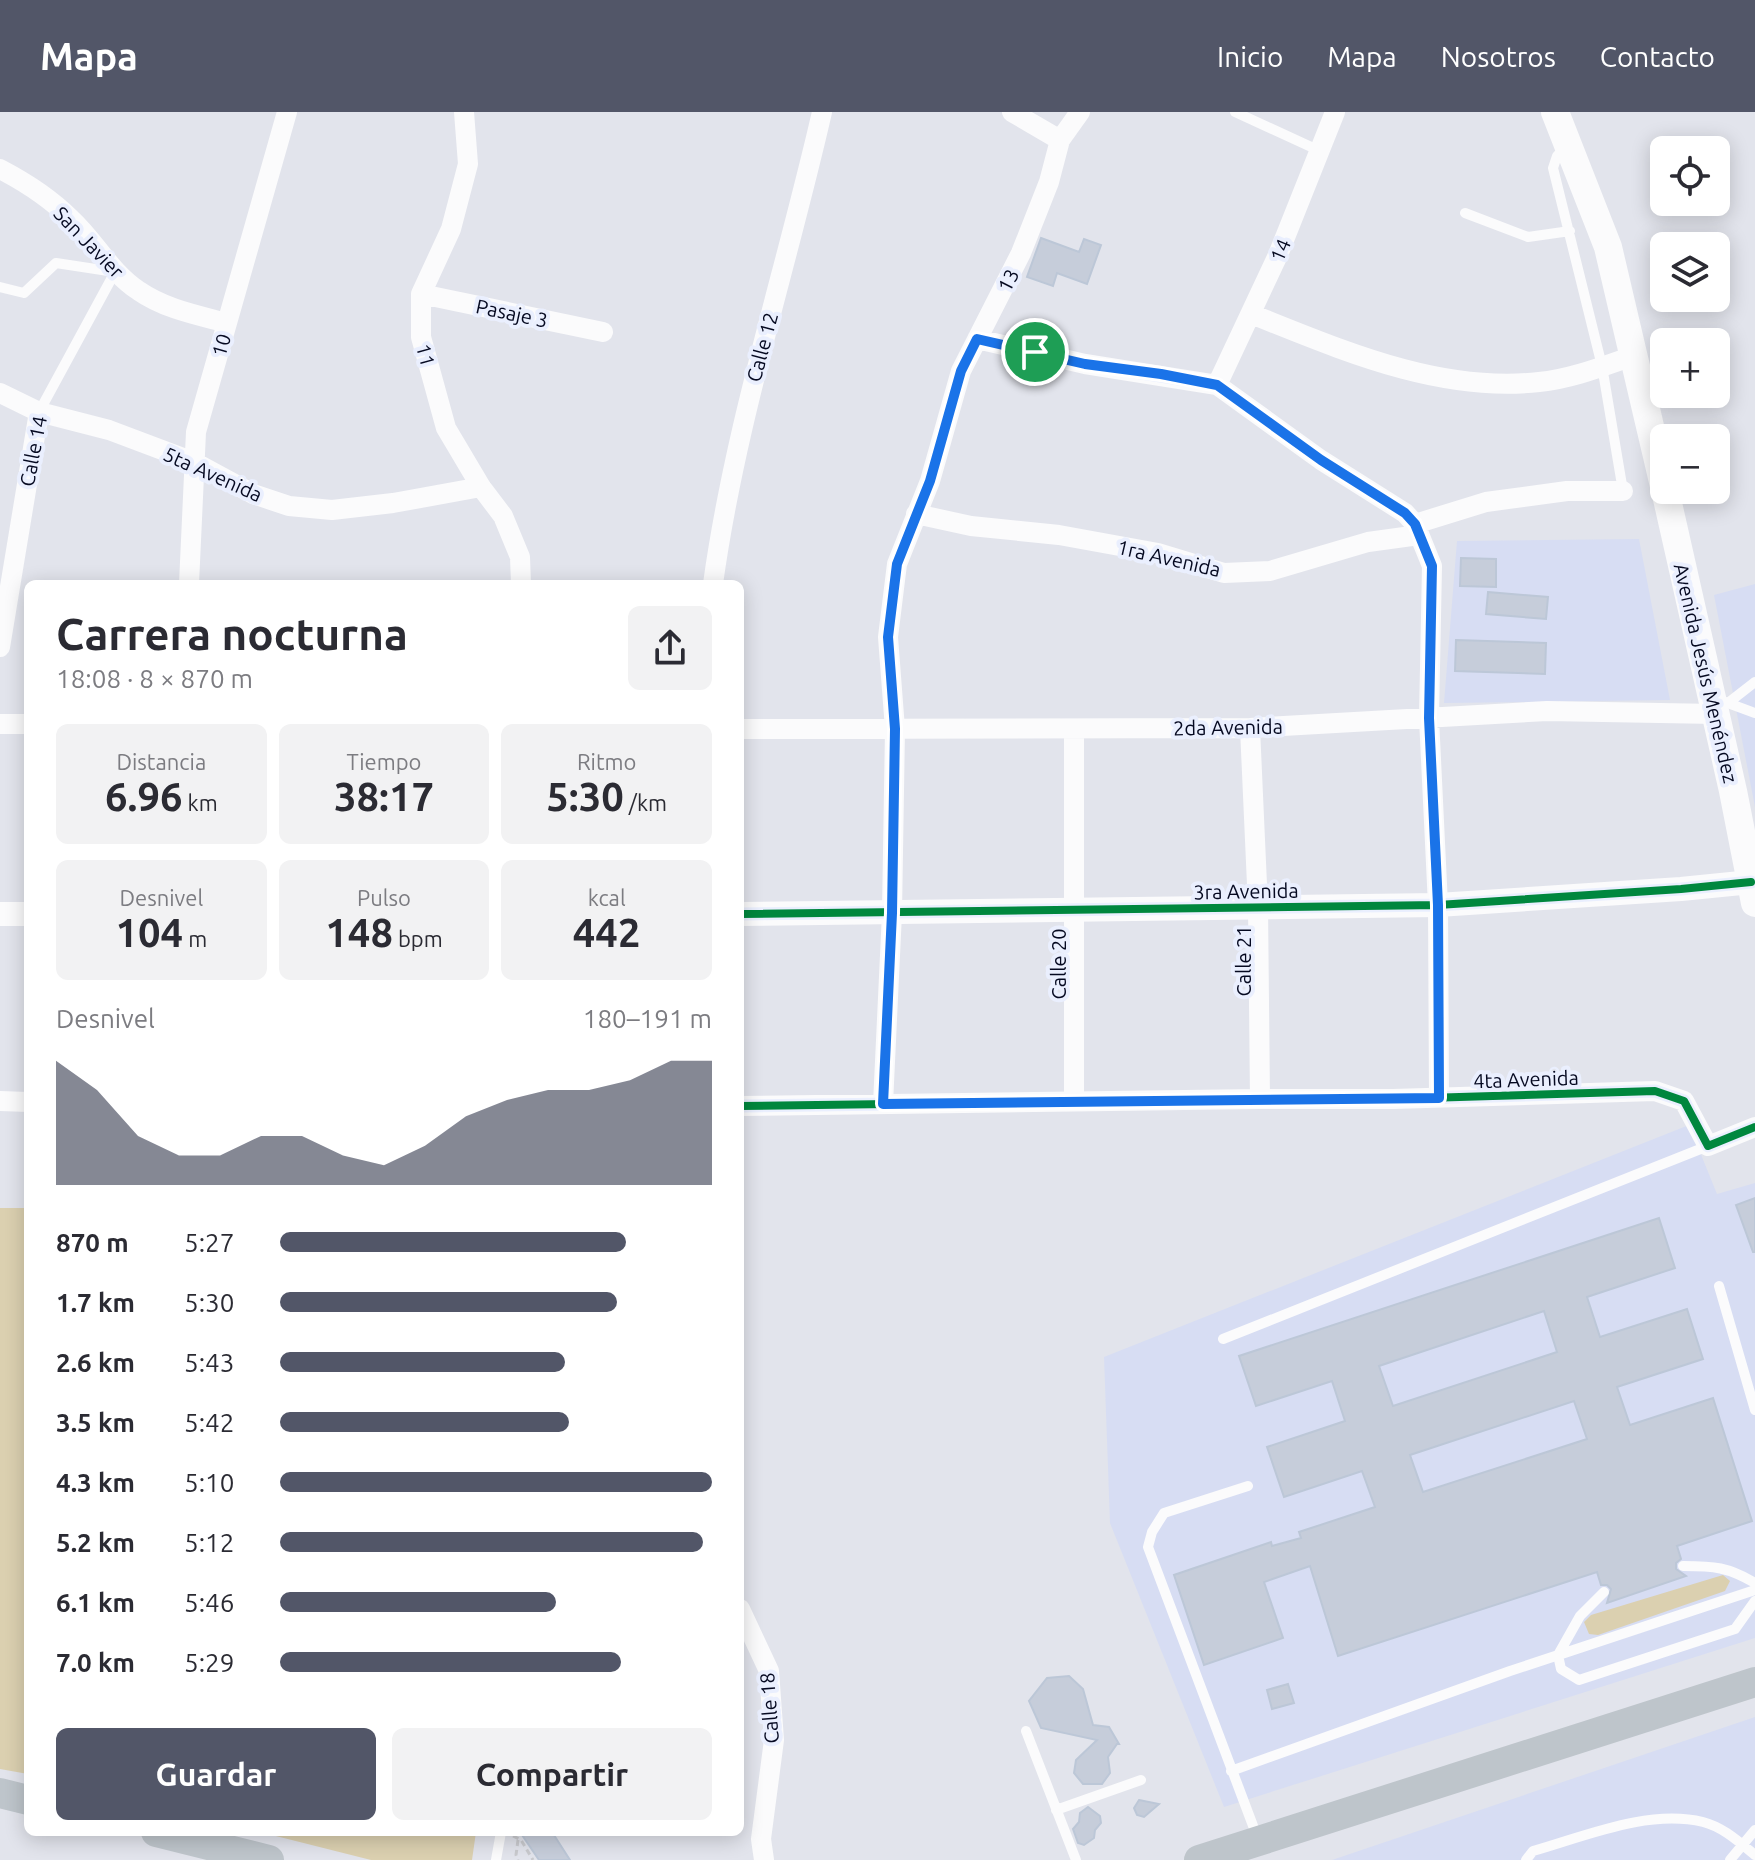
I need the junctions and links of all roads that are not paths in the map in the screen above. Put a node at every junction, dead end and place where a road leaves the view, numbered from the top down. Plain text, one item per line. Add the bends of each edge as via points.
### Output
1 (287, 112) edge
2 (464, 112) edge
3 (822, 112) edge
4 (1012, 112) edge
5 (1080, 112) edge
6 (1235, 112) edge
7 (1335, 112) edge
8 (1555, 112) edge
9 (1060, 140) junction
10 (1569, 144) junction
11 (1320, 151) junction
12 (0, 169) edge
13 (1465, 213) dead end
14 (1570, 231) junction
15 (115, 272) junction
16 (0, 287) edge
17 (421, 294) junction
18 (1251, 314) junction
19 (227, 323) junction
20 (603, 332) dead end
21 (977, 339) junction
22 (1633, 356) junction
23 (1602, 366) junction
24 (1217, 385) junction
25 (0, 393) edge
26 (39, 412) junction
27 (1650, 428) edge
28 (194, 462) junction
29 (481, 487) junction
30 (1623, 491) joint
31 (1668, 504) edge
32 (916, 514) junction
33 (1417, 530) junction
34 (189, 580) edge
35 (521, 580) edge
36 (714, 580) edge
37 (0, 647) edge
38 (1755, 682) edge
39 (1719, 704) junction
40 (1755, 713) edge
41 (1429, 718) junction
42 (0, 724) edge
43 (24, 724) edge
44 (1250, 728) junction
45 (744, 729) edge
46 (895, 729) junction
47 (1074, 729) junction
48 (1753, 892) edge
49 (1438, 905) junction
50 (1258, 907) junction
51 (1074, 910) junction
52 (892, 913) junction
53 (0, 914) edge
54 (24, 914) edge
55 (744, 914) edge
56 (1439, 1098) junction
57 (1260, 1099) junction
58 (0, 1101) edge
59 (24, 1102) edge
60 (1074, 1102) junction
61 (883, 1104) junction
62 (744, 1106) edge
63 (1755, 1127) edge
64 (1708, 1146) junction
65 (1719, 1286) dead end
66 (1223, 1339) dead end
67 (1755, 1410) edge
68 (1248, 1486) dead end
69 (1683, 1566) dead end
70 (1755, 1583) edge
71 (1755, 1590) edge
72 (1604, 1592) dead end
73 (1755, 1601) edge
74 (748, 1641) edge
75 (1558, 1655) junction
76 (1755, 1682) edge
77 (1026, 1731) dead end
78 (1231, 1771) junction
79 (1141, 1780) dead end
80 (0, 1793) edge
81 (24, 1799) edge
82 (1056, 1810) junction
83 (1755, 1830) edge
84 (172, 1836) edge
85 (503, 1836) edge
86 (1259, 1841) junction
87 (1743, 1845) junction
88 (1755, 1855) edge
89 (269, 1860) edge
90 (496, 1860) edge
91 (764, 1860) edge
92 (1076, 1860) edge
93 (1199, 1860) edge
94 (1526, 1860) edge
95 (1730, 1860) edge

1 - 19 street, 10
2 - 17 street, 11 via 468,164 451,229
3 - 36 street, Calle 12 via 730,481
4 - 9 street
5 - 9 street, 13
6 - 11 lane
7 - 11 street, 14
8 - 10 main road, Avenida Jesús Menéndez
9 - 21 street, 13 via 1021,253
10 - 14 lane via 1553,168
10 - 22 main road, Avenida Jesús Menéndez via 1608,247
11 - 18 street, 14
12 - 15 street, San Javier via 72,219
13 - 14 lane via 1528,237
14 - 23 lane
15 - 16 lane via 56,263 24,293
15 - 19 street, San Javier via 175,309
15 - 26 lane, Calle 14
17 - 20 street, Pasaje 3
17 - 29 street, 11 via 421,337 446,428
18 - 23 street via 1375,362 1474,383 1540,382
18 - 24 street, 14
19 - 28 street, 10 via 196,432
21 - 24 street via 1085,364
21 - 32 street, 13 via 961,371
22 - 23 street
22 - 27 main road, Avenida Jesús Menéndez
23 - 30 lane
24 - 33 street via 1405,513
25 - 26 street, 5ta Avenida
26 - 28 street, 5ta Avenida via 109,430
26 - 37 street, Calle 14
28 - 29 street, 5ta Avenida via 253,494 318,509 393,503
28 - 34 street, 10
29 - 35 street, 11 via 503,516 520,557
30 - 33 street, 1ra Avenida via 1567,491 1486,502
31 - 39 main road, Avenida Jesús Menéndez
32 - 33 street, 1ra Avenida via 1158,553 1224,573 1270,571
32 - 46 street, 13 via 897,564 888,637
33 - 41 street via 1432,566
38 - 39 lane
39 - 40 lane
39 - 41 street, 2da Avenida
39 - 48 main road, Avenida Jesús Menéndez
41 - 44 street, 2da Avenida
41 - 49 street
42 - 43 street
44 - 47 street, 2da Avenida
44 - 50 street, Calle 21
45 - 46 street, 2da Avenida
46 - 47 street, 2da Avenida
46 - 52 street, 13
47 - 51 street, Calle 20
48 - 49 street, 3ra Avenida via 1681,889
49 - 50 street, 3ra Avenida
49 - 56 street
50 - 51 street, 3ra Avenida
50 - 57 street, Calle 21
51 - 52 street, 3ra Avenida
51 - 60 street, Calle 20
52 - 55 street, 3ra Avenida
52 - 61 street, 13
53 - 54 street
56 - 57 street, 4ta Avenida
56 - 64 street, 4ta Avenida via 1655,1091 1684,1101
57 - 60 street, 4ta Avenida
58 - 59 street
60 - 61 street, 4ta Avenida
61 - 62 street, 4ta Avenida
63 - 64 street
64 - 66 lane
65 - 67 lane
68 - 78 lane via 1164,1513 1148,1547
69 - 70 lane via 1717,1566
71 - 75 lane
72 - 75 lane via 1580,1616
73 - 75 lane via 1735,1629 1579,1680 1561,1669
74 - 91 street, Calle 18 via 769,1671 774,1740 761,1839
75 - 78 lane
76 - 86 main road
77 - 82 lane
78 - 86 lane
79 - 82 lane
80 - 81 main road
82 - 92 lane
83 - 87 lane
84 - 89 main road
85 - 90 lane
86 - 93 main road
87 - 88 lane
87 - 94 lane via 1705,1823 1665,1820 1533,1851
87 - 95 lane

